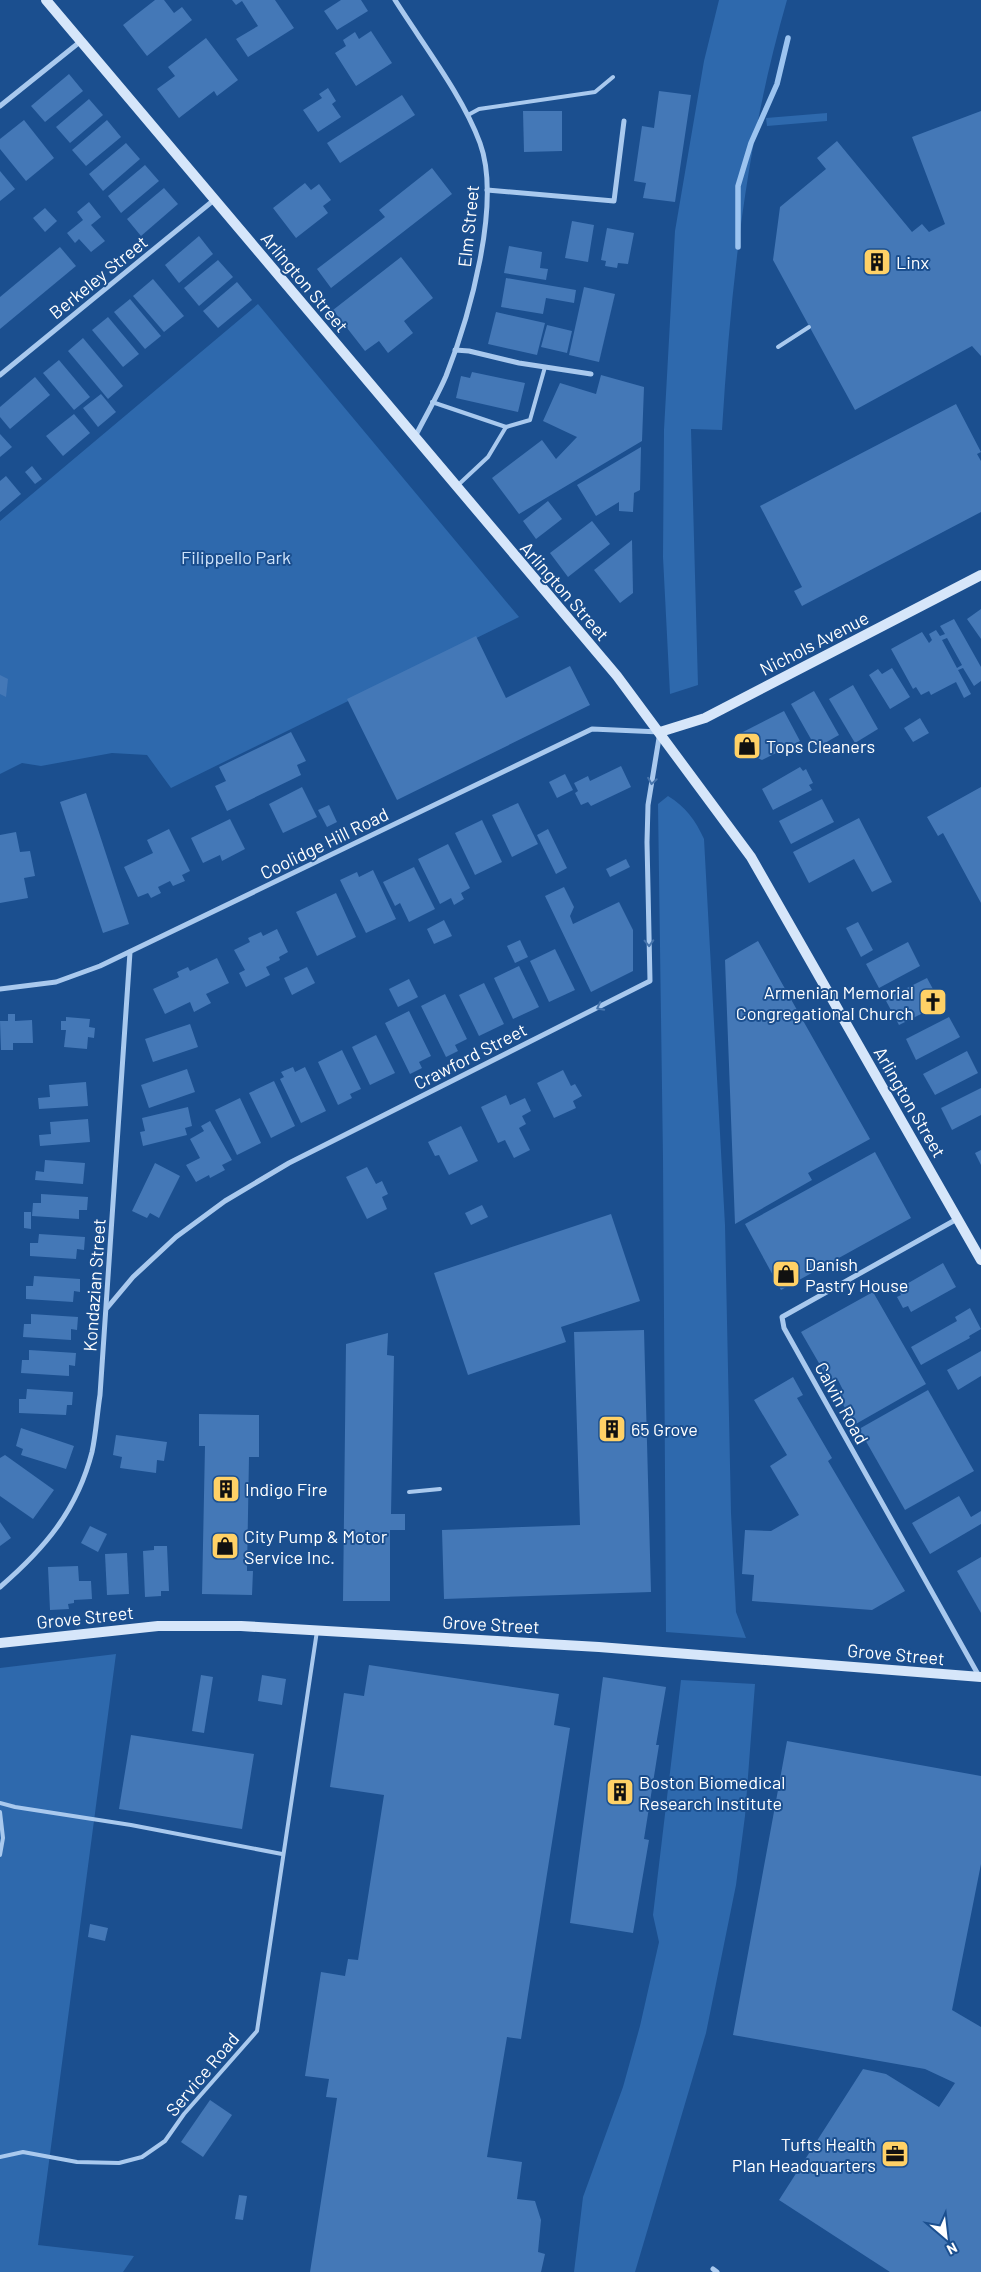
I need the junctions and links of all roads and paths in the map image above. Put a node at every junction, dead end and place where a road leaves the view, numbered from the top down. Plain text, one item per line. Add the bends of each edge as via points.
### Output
1 (46, 0) edge
2 (395, 0) edge
3 (81, 41) junction
4 (613, 77) dead end
5 (0, 106) edge
6 (468, 115) junction
7 (624, 121) dead end
8 (487, 190) junction
9 (214, 200) junction
10 (809, 328) dead end
11 (778, 346) dead end
12 (456, 350) junction
13 (545, 367) junction
14 (591, 374) dead end
15 (0, 375) edge
16 (432, 402) junction
17 (506, 427) junction
18 (414, 438) junction
19 (456, 487) junction
20 (981, 575) edge
21 (660, 732) junction
22 (130, 952) junction
23 (0, 990) edge
24 (958, 1218) junction
25 (981, 1260) edge
26 (107, 1308) junction
27 (440, 1489) dead end
28 (409, 1492) dead end
29 (0, 1587) edge
30 (317, 1630) junction
31 (0, 1643) edge
32 (980, 1677) edge
33 (0, 1803) edge
34 (0, 1812) edge
35 (282, 1854) junction
36 (0, 1855) edge
37 (0, 2157) edge

1 - 3 street, Arlington Street
2 - 6 street, Elm Street
3 - 5 street
3 - 9 street, Arlington Street
4 - 6 lane via 595,92 479,109
6 - 8 street, Elm Street via 481,145
7 - 8 street via 614,201
8 - 12 street, Elm Street via 484,237 468,312
9 - 15 street, Berkeley Street
9 - 18 street, Arlington Street
10 - 11 lane
12 - 13 street
12 - 16 street, Elm Street
13 - 14 street
13 - 17 lane via 530,420
16 - 17 lane
16 - 18 street, Elm Street
17 - 19 lane via 488,457
18 - 19 street, Arlington Street
19 - 21 street, Arlington Street via 617,676
20 - 21 street, Nichols Avenue via 705,718
21 - 22 street, Coolidge Hill Road via 592,729
21 - 24 street, Arlington Street via 751,857
21 -> 26 street, Crawford Street via 648,805 650,981 289,1163 225,1201 133,1276
22 - 23 street, Coolidge Hill Road via 56,982
22 - 26 street, Kondazian Street
24 - 25 street, Arlington Street
24 - 32 street, Calvin Road via 782,1317 784,1328
26 - 29 street, Kondazian Street via 92,1452 78,1495 57,1530 28,1563
27 - 28 lane
30 - 31 street, Grove Street via 158,1626
30 - 32 street, Grove Street via 673,1652
30 - 35 lane, Service Road
33 - 35 lane
34 - 36 lane via 3,1838
35 - 37 lane, Service Road via 257,2030 184,2114 166,2142 142,2157 118,2163 77,2162 23,2152

